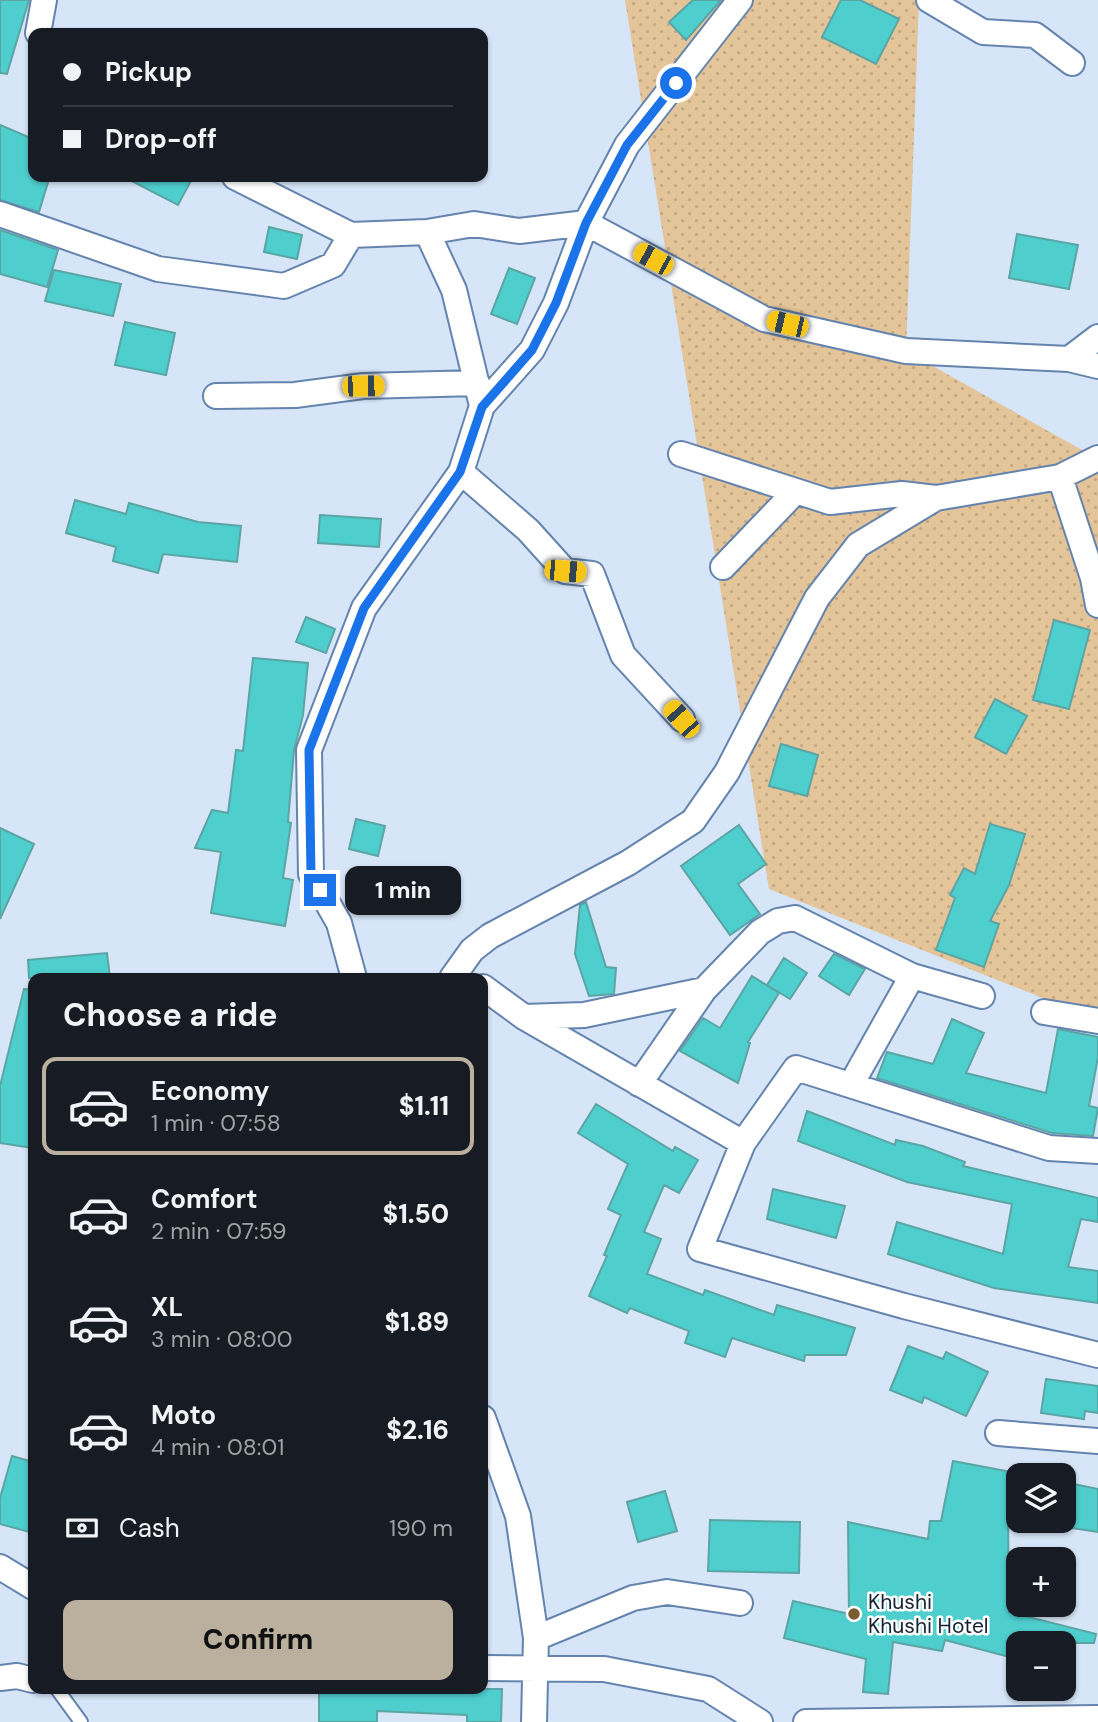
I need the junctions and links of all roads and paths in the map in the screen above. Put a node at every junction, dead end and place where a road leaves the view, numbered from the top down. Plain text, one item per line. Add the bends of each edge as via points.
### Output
1 (44, 0) edge
2 (740, 0) edge
3 (929, 0) edge
4 (39, 28) edge
5 (1072, 63) dead end
6 (245, 182) edge
7 (0, 214) edge
8 (586, 223) junction
9 (427, 232) junction
10 (351, 235) junction
11 (1098, 337) edge
12 (1069, 359) junction
13 (1098, 366) edge
14 (479, 395) junction
15 (216, 396) dead end
16 (681, 454) dead end
17 (1098, 458) edge
18 (460, 472) junction
19 (1060, 477) junction
20 (795, 492) junction
21 (936, 498) junction
22 (723, 567) dead end
23 (1098, 605) edge
24 (681, 719) dead end
25 (353, 973) edge
26 (462, 973) edge
27 (912, 976) junction
28 (704, 990) junction
29 (488, 991) edge
30 (982, 996) dead end
31 (1044, 1012) dead end
32 (524, 1017) junction
33 (1098, 1021) edge
34 (639, 1084) junction
35 (854, 1086) junction
36 (743, 1143) junction
37 (1098, 1151) edge
38 (1098, 1355) edge
39 (488, 1432) edge
40 (998, 1433) dead end
41 (1098, 1441) edge
42 (0, 1567) edge
43 (28, 1584) edge
44 (740, 1604) dead end
45 (536, 1638) junction
46 (488, 1668) edge
47 (536, 1670) junction
48 (0, 1678) edge
49 (28, 1679) edge
50 (61, 1694) edge
51 (1098, 1718) edge
52 (81, 1722) edge
53 (534, 1722) edge
54 (760, 1722) edge
55 (806, 1722) edge

1 - 4 street
2 - 8 street via 627,145
3 - 5 street via 984,32 1035,35
6 - 10 street
7 - 10 street via 158,269 284,286 333,265
8 - 9 street via 519,231 474,224
8 - 12 street via 764,319 906,351
8 - 14 street via 556,303 532,350
9 - 10 street
9 - 14 street via 454,290
11 - 12 street
12 - 13 street
14 - 15 street via 363,386 295,395
14 - 18 street
16 - 20 street
17 - 19 street
18 - 24 street via 528,530 565,571 592,574 623,655
18 - 25 street via 364,608 309,750 311,874 339,923
19 - 21 street
19 - 23 street
20 - 21 street via 830,502 902,494
20 - 22 street
21 - 26 street via 858,545 817,598 727,772 693,821 628,863 490,936 472,950
27 - 28 street via 795,918 760,932
27 - 30 street
27 - 35 street
28 - 32 street via 584,1015
28 - 34 street
29 - 32 street
31 - 33 street
32 - 34 street
34 - 36 street
35 - 36 street via 796,1068
35 - 37 street via 1049,1148
36 - 38 street via 700,1249
39 - 45 street via 518,1516
40 - 41 street
42 - 43 street
44 - 45 street via 667,1592 633,1598
45 - 47 street
46 - 47 street
47 - 53 street
47 - 54 street via 604,1668 708,1689
48 - 49 street
50 - 52 lane
51 - 55 street

